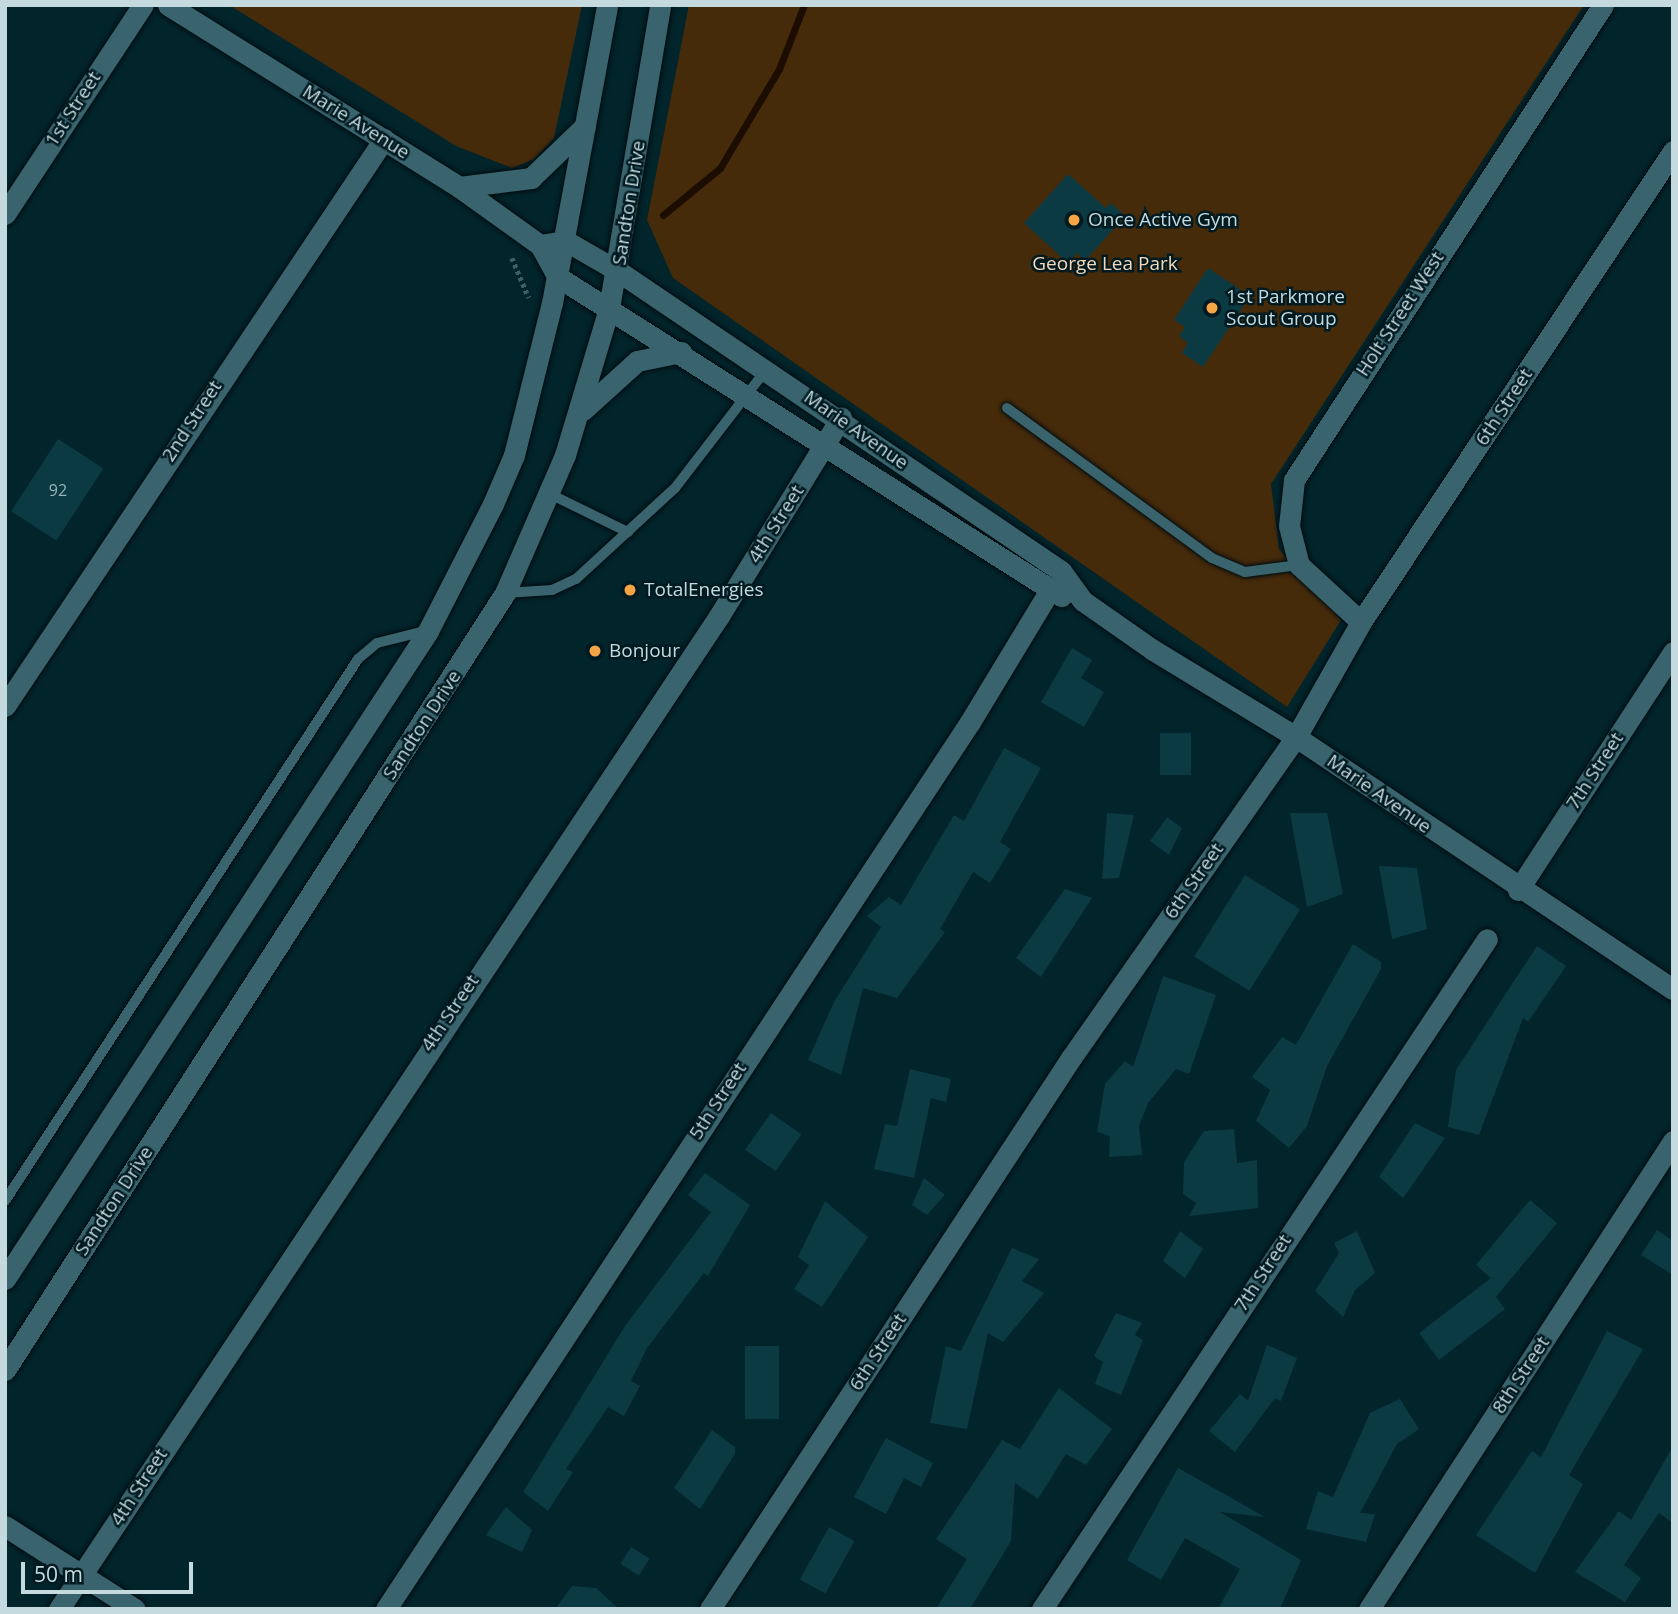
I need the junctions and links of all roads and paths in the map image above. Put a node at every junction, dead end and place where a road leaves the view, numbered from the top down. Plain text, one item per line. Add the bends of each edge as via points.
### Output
1 (143, 5) edge
2 (168, 5) edge
3 (607, 5) edge
4 (660, 5) edge
5 (1603, 5) edge
6 (586, 125) junction
7 (384, 139) junction
8 (1673, 151) edge
9 (459, 187) junction
10 (5, 214) edge
11 (566, 241) junction
12 (540, 245) junction
13 (512, 258) dead end
14 (618, 271) junction
15 (558, 277) junction
16 (529, 298) dead end
17 (609, 308) junction
18 (681, 352) junction
19 (767, 369) junction
20 (749, 395) junction
21 (1007, 408) dead end
22 (580, 415) junction
23 (841, 418) junction
24 (825, 445) junction
25 (550, 494) junction
26 (628, 532) junction
27 (1299, 565) junction
28 (505, 593) junction
29 (1048, 593) junction
30 (1083, 601) junction
31 (1362, 622) junction
32 (428, 631) junction
33 (1673, 652) edge
34 (5, 706) edge
35 (1296, 737) junction
36 (1518, 890) junction
37 (1487, 939) dead end
38 (1673, 989) edge
39 (1673, 1141) edge
40 (5, 1201) edge
41 (5, 1279) edge
42 (5, 1370) edge
43 (5, 1526) edge
44 (81, 1574) junction
45 (59, 1609) edge
46 (135, 1609) edge
47 (386, 1609) edge
48 (710, 1609) edge
49 (1042, 1609) edge
50 (1370, 1609) edge

1 - 10 street, 1st Street
2 - 7 street, Marie Avenue
3 - 6 street
4 - 14 street, Sandton Drive
5 - 27 street, Holt Street West via 1294,480 1289,526
6 - 9 street via 551,166 531,178
6 - 11 street
7 - 9 street, Marie Avenue
7 - 34 street, 2nd Street
8 - 31 street, 6th Street
9 - 12 street, Marie Avenue
11 - 12 street
11 - 14 street, Marie Avenue
11 - 15 street
12 - 15 street
13 - 16 path
14 - 17 street, Sandton Drive
14 - 19 street, Marie Avenue
15 - 17 street, Marie Avenue
15 - 32 street via 513,455
17 - 18 street, Marie Avenue
17 - 22 street, Sandton Drive
18 - 20 street, Marie Avenue
18 - 22 street via 636,360
19 - 20 lane
19 - 23 street, Marie Avenue
20 - 24 street, Marie Avenue
20 - 26 lane via 695,465
21 - 27 lane via 1212,558 1245,572
22 - 25 street, Sandton Drive
23 - 24 street, 4th Street
23 - 30 street, Marie Avenue via 1061,571
24 - 29 street, Marie Avenue
24 - 44 street, 4th Street via 719,615
25 - 26 lane
25 - 28 street, Sandton Drive
26 - 28 lane via 565,587
27 - 31 street
28 - 42 street, Sandton Drive
29 - 30 street, Marie Avenue
29 - 47 street, 5th Street via 970,722
30 - 35 street, Marie Avenue
31 - 35 street, 6th Street
32 - 40 lane via 377,643 358,659
32 - 41 street
33 - 36 street, 7th Street
35 - 36 street, Marie Avenue
35 - 48 street, 6th Street via 1071,1058
36 - 38 street, Marie Avenue
37 - 49 street, 7th Street
39 - 50 street, 8th Street
43 - 44 street
44 - 45 street, 4th Street
44 - 46 street

